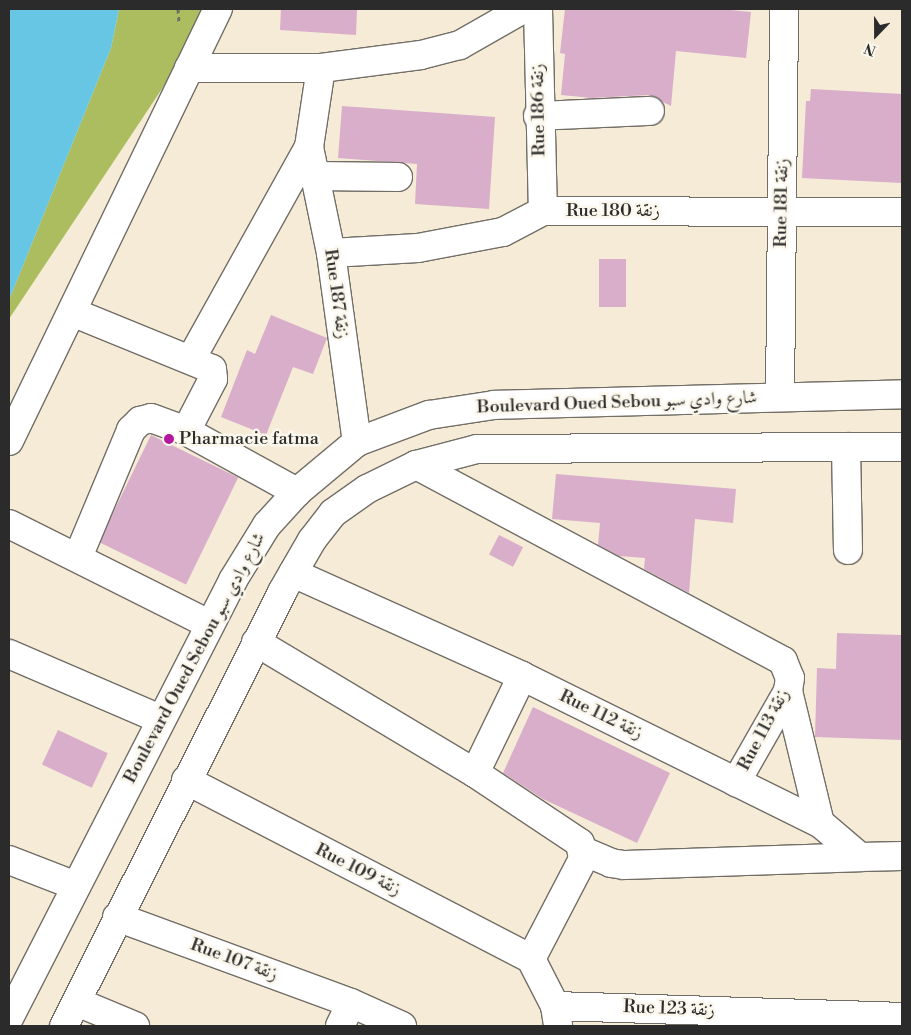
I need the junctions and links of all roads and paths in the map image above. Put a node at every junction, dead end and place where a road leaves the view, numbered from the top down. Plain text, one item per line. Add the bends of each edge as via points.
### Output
1 (218, 9) edge
2 (523, 9) edge
3 (538, 9) edge
4 (784, 9) edge
5 (189, 68) junction
6 (321, 68) junction
7 (650, 111) dead end
8 (538, 116) junction
9 (309, 147) junction
10 (315, 176) junction
11 (398, 177) dead end
12 (543, 211) junction
13 (781, 211) junction
14 (902, 212) edge
15 (331, 253) junction
16 (72, 312) junction
17 (191, 359) junction
18 (902, 394) edge
19 (780, 397) junction
20 (186, 431) junction
21 (9, 441) edge
22 (357, 442) junction
23 (846, 447) junction
24 (902, 447) edge
25 (416, 465) junction
26 (297, 492) junction
27 (9, 524) edge
28 (848, 550) dead end
29 (78, 557) junction
30 (293, 573) junction
31 (209, 624) junction
32 (256, 642) junction
33 (9, 654) edge
34 (522, 676) junction
35 (789, 684) junction
36 (160, 719) junction
37 (475, 773) junction
38 (186, 780) junction
39 (736, 782) junction
40 (820, 823) junction
41 (583, 851) junction
42 (860, 856) junction
43 (902, 856) edge
44 (9, 860) edge
45 (76, 886) junction
46 (117, 917) junction
47 (530, 959) junction
48 (77, 1002) junction
49 (346, 1014) edge
50 (556, 1016) edge
51 (902, 1017) edge
52 (9, 1018) edge
53 (797, 1020) edge
54 (64, 1026) edge
55 (135, 1026) edge
56 (402, 1026) edge

1 - 5 street
2 - 6 street via 460,45 421,55
3 - 8 street, Rue 186 زنقة
4 - 13 street, Rue 181 زنقة
5 - 6 street
5 - 16 street
6 - 9 street
7 - 8 street
8 - 12 street, Rue 186 زنقة
9 - 10 street, Rue 187 زنقة
9 - 17 street
10 - 11 street
10 - 15 street, Rue 187 زنقة
12 - 13 street, Rue 180 زنقة
12 - 15 street, Rue 180 زنقة via 503,232 418,248
13 - 14 street, Rue 180 زنقة
13 - 19 street, Rue 181 زنقة
15 - 22 street, Rue 187 زنقة
16 - 17 street
16 - 21 street
17 - 20 street via 212,369 214,374
18 - 19 street, Boulevard Oued Sebou شارع وادي سبو
19 - 22 street, Boulevard Oued Sebou شارع وادي سبو via 494,405 429,415
20 - 26 street
20 - 29 street via 151,418 140,420 131,430
22 - 26 street, Boulevard Oued Sebou شارع وادي سبو
23 - 24 street
23 - 25 street via 477,449
23 - 28 street
25 - 30 street via 367,489 333,513
25 - 35 street via 783,660
26 - 31 street, Boulevard Oued Sebou شارع وادي سبو via 267,525
27 - 29 street
29 - 31 street
30 - 32 street
30 - 34 street, Rue 112 زنقة
31 - 36 street, Boulevard Oued Sebou شارع وادي سبو
32 - 37 street
32 - 38 street
33 - 36 street
34 - 37 street
34 - 39 street, Rue 112 زنقة
35 - 39 street, Rue 113 زنقة
35 - 40 street
36 - 45 street, Boulevard Oued Sebou شارع وادي سبو
37 - 41 street via 580,843
38 - 46 street
38 - 47 street, Rue 109 زنقة
39 - 40 street, Rue 112 زنقة
40 - 42 street, Rue 112 زنقة
41 - 42 street via 611,864 624,865
41 - 47 street via 583,859
42 - 43 street
44 - 45 street
45 - 52 street, Boulevard Oued Sebou شارع وادي سبو
46 - 48 street
46 - 49 street, Rue 107 زنقة
47 - 50 street
48 - 54 street
48 - 55 street
49 - 56 street, Rue 107 زنقة
50 - 53 street, Rue 123 زنقة
51 - 53 street, Rue 123 زنقة

